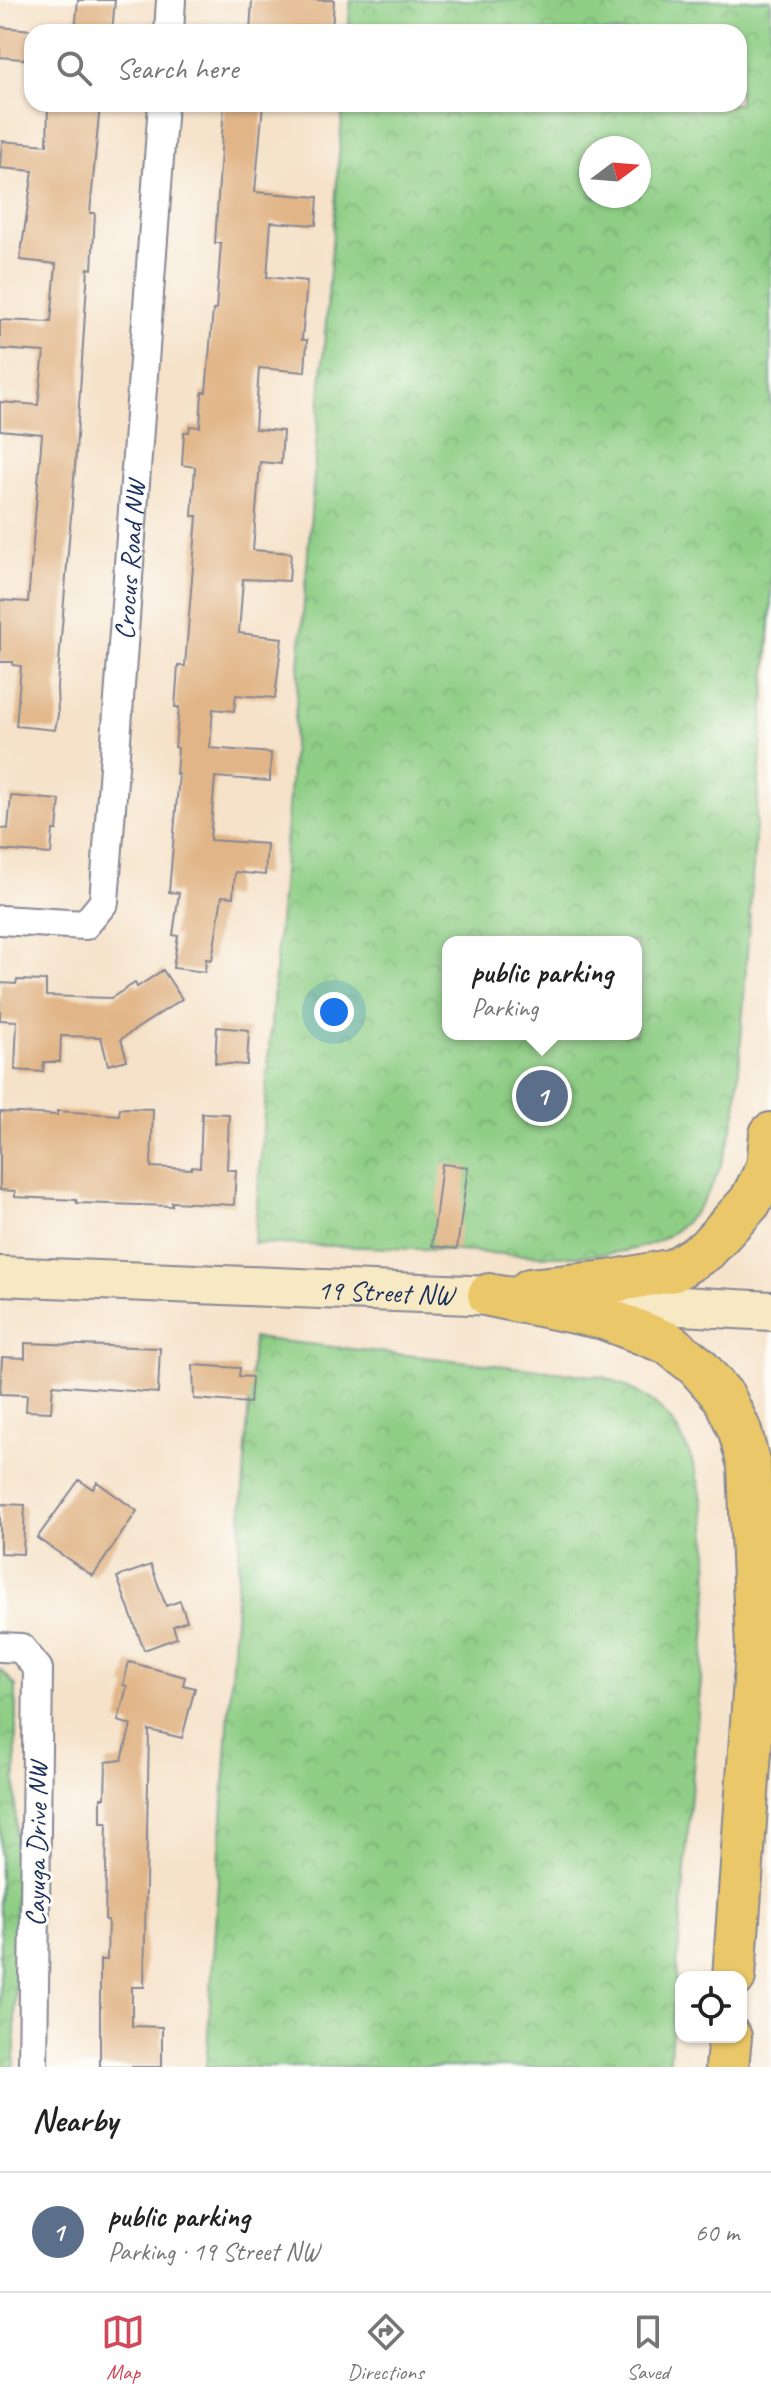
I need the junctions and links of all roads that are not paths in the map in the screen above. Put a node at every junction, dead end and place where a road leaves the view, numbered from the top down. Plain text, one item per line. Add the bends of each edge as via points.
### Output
1 (171, 0) edge
2 (170, 24) edge
3 (162, 112) edge
4 (0, 920) edge
5 (771, 1134) edge
6 (0, 1276) edge
7 (489, 1295) junction
8 (771, 1311) edge
9 (771, 1457) edge
10 (0, 1647) edge
11 (757, 1649) junction
12 (734, 1971) edge
13 (729, 2043) edge
14 (33, 2067) edge
15 (727, 2067) edge

1 - 2 street
3 - 4 street, Crocus Road NW via 104,902 85,925
5 - 7 main road via 768,1167 750,1202 706,1250 674,1270
6 - 7 street, 19 Street NW
7 - 8 street, 19 Street NW
7 - 11 main road via 604,1318 668,1343 724,1397 749,1466
9 - 11 main road
10 - 14 street, Cayuga Drive NW via 21,1648 38,1669
11 - 12 main road
13 - 15 main road

